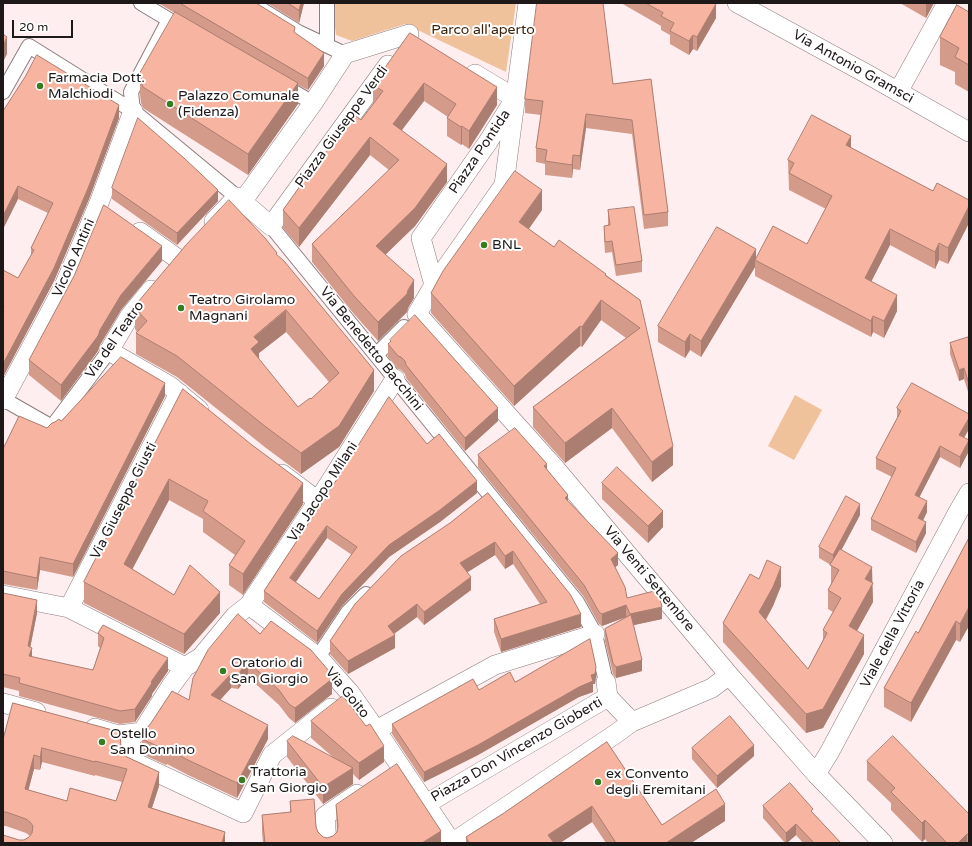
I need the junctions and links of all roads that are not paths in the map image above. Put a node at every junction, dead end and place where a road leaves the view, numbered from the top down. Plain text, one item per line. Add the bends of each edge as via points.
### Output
1 (142, 3) edge
2 (251, 3) edge
3 (327, 3) edge
4 (528, 3) edge
5 (737, 3) edge
6 (947, 3) edge
7 (169, 20) junction
8 (199, 37) edge
9 (327, 45) junction
10 (345, 54) junction
11 (461, 66) edge
12 (273, 80) edge
13 (3, 92) edge
14 (898, 92) junction
15 (515, 98) junction
16 (313, 103) junction
17 (133, 111) junction
18 (969, 132) edge
19 (239, 199) junction
20 (111, 212) junction
21 (271, 226) junction
22 (205, 231) edge
23 (434, 284) junction
24 (417, 314) junction
25 (109, 351) junction
26 (376, 355) junction
27 (395, 379) junction
28 (179, 393) junction
29 (3, 399) edge
30 (213, 420) edge
31 (271, 466) edge
32 (969, 493) edge
33 (489, 494) junction
34 (318, 500) junction
35 (478, 502) edge
36 (963, 515) edge
37 (374, 585) edge
38 (3, 595) edge
39 (249, 605) junction
40 (69, 608) junction
41 (596, 634) junction
42 (318, 658) junction
43 (185, 667) junction
44 (729, 675) junction
45 (607, 689) junction
46 (350, 694) junction
47 (3, 703) edge
48 (54, 717) edge
49 (632, 722) junction
50 (76, 723) edge
51 (376, 730) junction
52 (130, 734) junction
53 (394, 769) joint
54 (816, 774) junction
55 (369, 786) edge
56 (426, 804) junction
57 (327, 843) edge
58 (452, 843) edge
59 (883, 843) edge

1 - 7 street
2 - 9 street via 298,32
3 - 9 street
4 - 15 street
5 - 14 street, Via Antonio Gramsci
6 - 14 street
7 - 8 street
7 - 17 street via 131,92
9 - 10 street
10 - 16 street
10 - 21 street, Piazza Giuseppe Verdi via 415,38
11 - 15 street
12 - 16 street
13 - 17 street, Via Benedetto Bacchini via 29,46
14 - 18 street, Via Antonio Gramsci
15 - 23 street, Piazza Pontida via 504,185
15 - 23 street, Piazza Pontida via 488,142 420,238
16 - 19 street
17 - 19 street, Via Benedetto Bacchini
17 - 20 street, Vicolo Antini
19 - 21 street, Via Benedetto Bacchini
19 - 22 street
20 - 25 street, Via del Teatro via 184,253 129,317
20 - 29 street, Vicolo Antini via 64,286
21 - 26 street, Via Benedetto Bacchini
23 - 24 street, Piazza Pontida
24 - 26 street
24 - 44 street, Via Venti Settembre via 555,468
25 - 28 street
25 - 29 street, Via del Teatro via 52,427
26 - 27 street, Via Benedetto Bacchini
27 - 33 street, Via Benedetto Bacchini
27 - 34 street, Via Jacopo Milani
28 - 30 street
28 - 40 street, Via Giuseppe Giusti
31 - 34 street
32 - 36 street, Viale della Vittoria
33 - 35 street
33 - 41 street, Via Benedetto Bacchini via 577,602
34 - 39 street, Via Jacopo Milani
36 - 54 street, Viale della Vittoria
37 - 42 street via 348,612
38 - 40 street
39 - 42 street, Via Goito
39 - 43 street, Via Jacopo Milani via 235,616 202,656
40 - 43 street
41 - 45 street, Via Benedetto Bacchini
41 - 51 street via 495,666
42 - 46 street, Via Goito
43 - 52 street via 142,732
44 - 49 street, Piazza Don Vincenzo Gioberti via 712,688
44 - 54 street, Via Venti Settembre
45 - 49 street
45 - 56 street, Piazza Don Vincenzo Gioberti
46 - 51 street, Via Goito
46 - 52 street via 272,755 243,813 132,761
47 - 48 street
49 - 58 street, Piazza Don Vincenzo Gioberti
50 - 52 street via 119,735
51 - 53 street, Via Goito
53 - 56 street, Piazza Don Vincenzo Gioberti
54 - 59 street, Via Venti Settembre
55 - 57 street via 324,816
56 - 58 street, Piazza Don Vincenzo Gioberti

